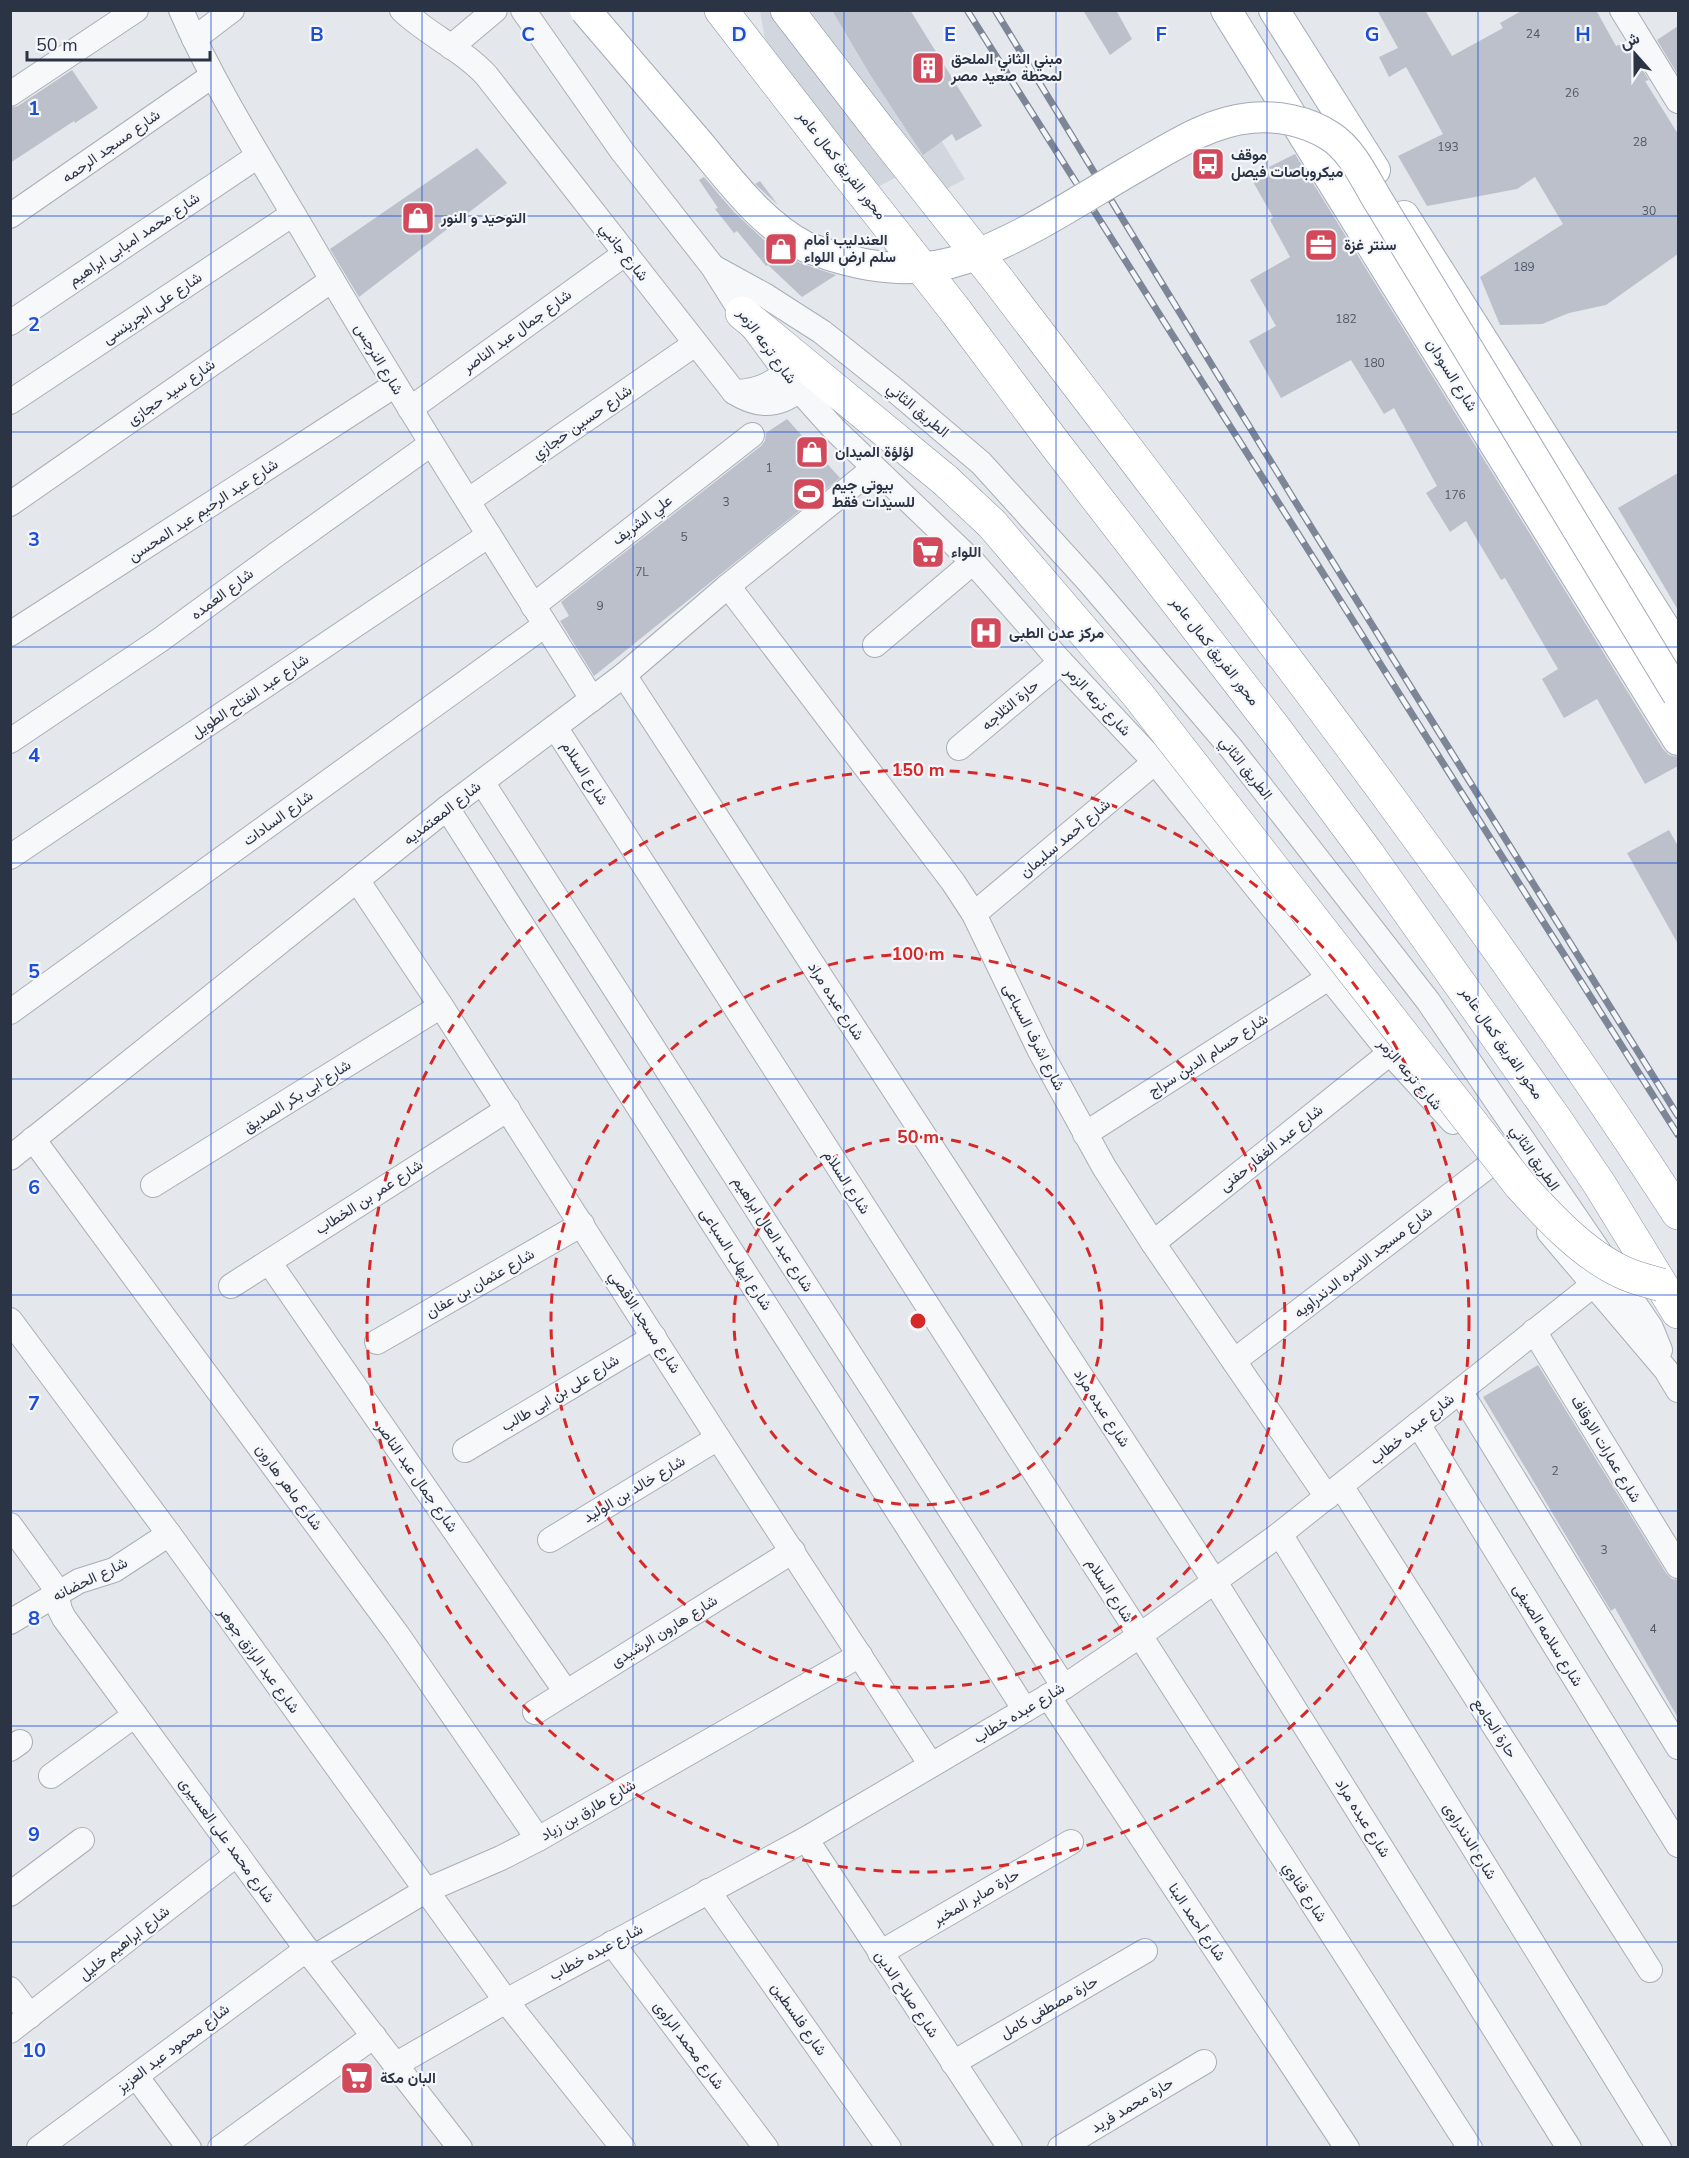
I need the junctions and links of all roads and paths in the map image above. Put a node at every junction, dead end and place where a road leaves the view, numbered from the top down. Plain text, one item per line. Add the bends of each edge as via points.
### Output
1 (136, 10) edge
2 (181, 10) edge
3 (232, 10) edge
4 (402, 10) edge
5 (495, 10) edge
6 (523, 10) edge
7 (585, 10) edge
8 (722, 10) edge
9 (787, 10) edge
10 (1226, 10) edge
11 (1274, 10) edge
12 (1622, 10) edge
13 (194, 39) junction
14 (460, 52) junction
15 (212, 76) junction
16 (10, 94) edge
17 (1678, 101) edge
18 (258, 156) junction
19 (293, 214) junction
20 (10, 216) edge
21 (626, 254) junction
22 (712, 267) junction
23 (332, 280) junction
24 (742, 313) junction
25 (10, 323) edge
26 (695, 344) junction
27 (793, 381) junction
28 (395, 385) junction
29 (10, 402) edge
30 (410, 409) junction
31 (752, 435) dead end
32 (431, 444) junction
33 (874, 468) junction
34 (468, 500) junction
35 (10, 504) edge
36 (489, 535) junction
37 (973, 562) junction
38 (728, 586) junction
39 (539, 615) junction
40 (10, 634) edge
41 (875, 645) dead end
42 (1678, 649) edge
43 (1061, 662) junction
44 (624, 675) junction
45 (1678, 695) edge
46 (592, 699) junction
47 (555, 727) junction
48 (1678, 740) edge
49 (10, 741) edge
50 (959, 748) dead end
51 (1155, 762) junction
52 (482, 782) junction
53 (447, 808) junction
54 (10, 857) edge
55 (357, 880) junction
56 (974, 914) junction
57 (1330, 977) junction
58 (441, 1006) junction
59 (10, 1012) edge
60 (1390, 1053) junction
61 (508, 1109) junction
62 (1085, 1134) junction
63 (33, 1139) junction
64 (10, 1158) edge
65 (1491, 1164) junction
66 (153, 1185) dead end
67 (1678, 1213) edge
68 (582, 1224) junction
69 (1153, 1243) junction
70 (268, 1262) junction
71 (1593, 1285) junction
72 (1661, 1285) junction
73 (231, 1286) dead end
74 (1678, 1312) edge
75 (10, 1320) edge
76 (1534, 1331) junction
77 (654, 1337) junction
78 (377, 1342) dead end
79 (1234, 1361) junction
80 (1672, 1380) edge
81 (1460, 1391) junction
82 (1418, 1424) junction
83 (718, 1438) junction
84 (465, 1450) dead end
85 (1334, 1492) junction
86 (10, 1525) edge
87 (169, 1534) junction
88 (1280, 1534) junction
89 (550, 1540) dead end
90 (792, 1551) junction
91 (1678, 1566) edge
92 (1215, 1582) junction
93 (57, 1593) junction
94 (10, 1622) edge
95 (1139, 1636) junction
96 (860, 1655) junction
97 (1056, 1691) junction
98 (566, 1692) junction
99 (1025, 1710) junction
100 (535, 1712) dead end
101 (135, 1715) junction
102 (1678, 1747) edge
103 (931, 1765) junction
104 (51, 1776) dead end
105 (538, 1839) junction
106 (806, 1839) junction
107 (82, 1840) dead end
108 (1071, 1842) dead end
109 (1678, 1845) edge
110 (237, 1854) junction
111 (425, 1891) junction
112 (708, 1891) junction
113 (10, 1894) edge
114 (612, 1943) junction
115 (1145, 1952) dead end
116 (310, 1953) junction
117 (880, 1953) junction
118 (1650, 1970) dead end
119 (10, 1989) edge
120 (506, 2001) junction
121 (30, 2016) junction
122 (10, 2031) edge
123 (374, 2036) junction
124 (1204, 2062) dead end
125 (953, 2063) junction
126 (395, 2065) junction
127 (136, 2076) junction
128 (53, 2143) edge
129 (189, 2148) edge
130 (220, 2148) edge
131 (460, 2148) edge
132 (623, 2148) edge
133 (766, 2148) edge
134 (889, 2148) edge
135 (1010, 2148) edge
136 (1060, 2148) edge
137 (1347, 2148) edge
138 (1470, 2148) edge
139 (1569, 2148) edge
140 (1659, 2148) edge

1 - 16 street
2 - 13 street, شارع النرجس
3 - 13 street
4 - 14 street, شارع جانبي
5 - 14 street
6 - 22 street, شارع ترعه الزمر via 622,151
7 - 45 main road, bridge via 747,199 777,228 807,247 854,263 895,269 963,259 1037,224 1184,139 1218,125 1250,118 1280,118 1331,136 1347,151 1382,207
8 - 72 highway, محور الفريق كمال عامر, bridge via 1368,854 1556,1120
9 - 67 highway, bridge via 998,280 1324,710 1556,1030
10 - 48 main road, شارع السودان
11 - 42 main road
12 - 17 street
13 - 15 street, شارع النرجس
14 - 21 street, شارع جانبي via 486,75
15 - 18 street, شارع النرجس
15 - 20 street, شارع مسجد الرحمه
18 - 19 street, شارع النرجس
18 - 25 street, شارع محمد امبابى ابراهيم
19 - 23 street, شارع النرجس
19 - 29 street, شارع على الجرينسى
21 - 26 street, شارع جانبي
21 - 30 street, شارع جمال عبد الناصر
22 - 24 street, شارع ترعه الزمر
22 - 80 street, الطريق الثاني via 822,332 897,391 981,463 1089,582 1231,748 1428,1001 1651,1328
23 - 28 street, شارع النرجس
23 - 35 street, شارع سيد حجازى
24 - 27 street, شارع ترعه الزمر
24 - 72 highway, bridge via 945,480 992,524 1138,695 1520,1185 1543,1211 1594,1254 1621,1272
26 - 27 street, شارع جانبي via 734,392
26 - 34 street, شارع حسين حجازي
27 - 33 street, شارع ترعه الزمر
28 - 30 street, شارع النرجس
28 - 40 street, شارع عبد الرحيم عبد المحسن
30 - 32 street, شارع النرجس
31 - 39 street, علي الشريف
32 - 34 street, شارع النرجس
32 - 49 street, شارع العمده via 159,640
33 - 37 street, شارع ترعه الزمر
33 - 38 street, شارع المعتمديه
34 - 36 street, شارع النرجس
36 - 39 street, شارع النرجس
36 - 54 street, شارع عبد الفتاح الطويل
37 - 41 street
37 - 43 street, شارع ترعه الزمر
38 - 44 street, شارع المعتمديه
38 - 56 street, شارع اشرف السباعى
39 - 46 street, شارع النرجس
39 - 59 street, شارع السادات
43 - 50 street, حارة الثلاجه
43 - 51 street, شارع ترعه الزمر
44 - 46 street, شارع المعتمديه
44 - 92 street, شارع عبده مراد
46 - 47 street, شارع المعتمديه
47 - 52 street, شارع المعتمديه
47 - 95 street, شارع السلام
51 - 56 street, شارع أحمد سليمان
51 - 57 street, شارع ترعه الزمر
52 - 53 street, شارع المعتمديه
52 - 97 street, شارع عبد العال ابراهيم
53 - 55 street, شارع المعتمديه
53 - 99 street, شارع ايهاب السباعى
55 - 58 street, شارع مسجد الاقصي
55 - 63 street, شارع المعتمديه
56 - 62 street, شارع اشرف السباعى
57 - 60 street, شارع ترعه الزمر
57 - 62 street, شارع حسام الدين سراج
58 - 61 street, شارع مسجد الاقصي
58 - 66 street, شارع ابى بكر الصديق
60 - 65 street, شارع ترعه الزمر
60 - 69 street, شارع عبد الغفار حفنى
61 - 68 street, شارع مسجد الاقصي
61 - 70 street, شارع عمر بن الخطاب
62 - 69 street, شارع اشرف السباعى
63 - 64 street, شارع المعتمديه
63 - 105 street, شارع ماهر هارون via 397,1634
65 - 71 street, شارع ترعه الزمر
65 - 79 street, شارع مسجد الاسره الدندراويه
68 - 77 street, شارع مسجد الاقصي
68 - 78 street, شارع عثمان بن عفان
69 - 79 street, شارع اشرف السباعى
70 - 73 street, شارع عمر بن الخطاب
70 - 98 street, شارع جمال عبد الناصر
71 - 76 street, شارع عبده خطاب
71 - 80 street, شارع ترعه الزمر
72 - 74 highway, محور الفريق كمال عامر
75 - 87 street, شارع عبد الرازق جوهر
76 - 81 street, شارع عبده خطاب
76 - 91 street, شارع عمارات الاوقاف
77 - 83 street, شارع مسجد الاقصي
77 - 84 street, شارع على بن ابى طالب
79 - 85 street, شارع اشرف السباعى
81 - 82 street, شارع عبده خطاب
81 - 102 street
82 - 85 street, شارع عبده خطاب
82 - 109 street, شارع سلامه الصيفى
83 - 89 street, شارع خالد بن الوليد
83 - 90 street, شارع مسجد الاقصي
85 - 88 street, شارع عبده خطاب
85 - 118 street, حارة الجامع
86 - 93 street, شارع محمد على العسيرى
87 - 93 street, شارع الحضانه via 114,1570 86,1578
87 - 111 street, شارع عبد الرازق جوهر
88 - 92 street, شارع عبده خطاب
88 - 140 street, شارع الدندراوى
90 - 96 street, شارع مسجد الاقصي
90 - 98 street, شارع هارون الرشيدى
92 - 95 street, شارع عبده خطاب
92 - 139 street, شارع عبده مراد
93 - 94 street, شارع الحضانه
93 - 101 street, شارع محمد على العسيرى via 64,1618
95 - 97 street, شارع عبده خطاب
95 - 138 street, شارع قناوي
96 - 103 street, شارع مسجد الاقصي
96 - 105 street, شارع طارق بن زياد
97 - 99 street, شارع عبده خطاب
97 - 137 street, شارع أحمد البنا
98 - 100 street, شارع هارون الرشيدى
99 - 103 street, شارع عبده خطاب
101 - 104 street
101 - 110 street, شارع محمد على العسيرى
103 - 106 street, شارع عبده خطاب
105 - 111 street, شارع طارق بن زياد
106 - 112 street, شارع عبده خطاب
106 - 117 street, شارع صلاح الدين
107 - 113 street
108 - 117 street, حارة صابر المخبر
110 - 116 street, شارع محمد على العسيرى
110 - 121 street, شارع ابراهيم خليل
111 - 116 street, شارع طارق بن زياد
111 - 120 street, شارع عبد الرازق جوهر
112 - 114 street, شارع عبده خطاب
112 - 134 street, شارع فلسطين
114 - 120 street, شارع عبده خطاب
114 - 133 street, شارع محمد الراوى
115 - 125 street, حارة مصطفى كامل
116 - 123 street, شارع محمد على العسيرى
116 - 127 street, شارع محمود عبد العزيز
117 - 125 street, شارع صلاح الدين
119 - 121 street
120 - 126 street, شارع عبده خطاب
120 - 132 street, شارع عبد الرازق جوهر
121 - 122 street, شارع ابراهيم خليل
123 - 126 street, شارع محمد على العسيرى
123 - 130 street
124 - 136 street, حارة محمد فريد
125 - 135 street, شارع صلاح الدين
126 - 131 street, شارع محمد على العسيرى
127 - 128 street, شارع محمود عبد العزيز
127 - 129 street

